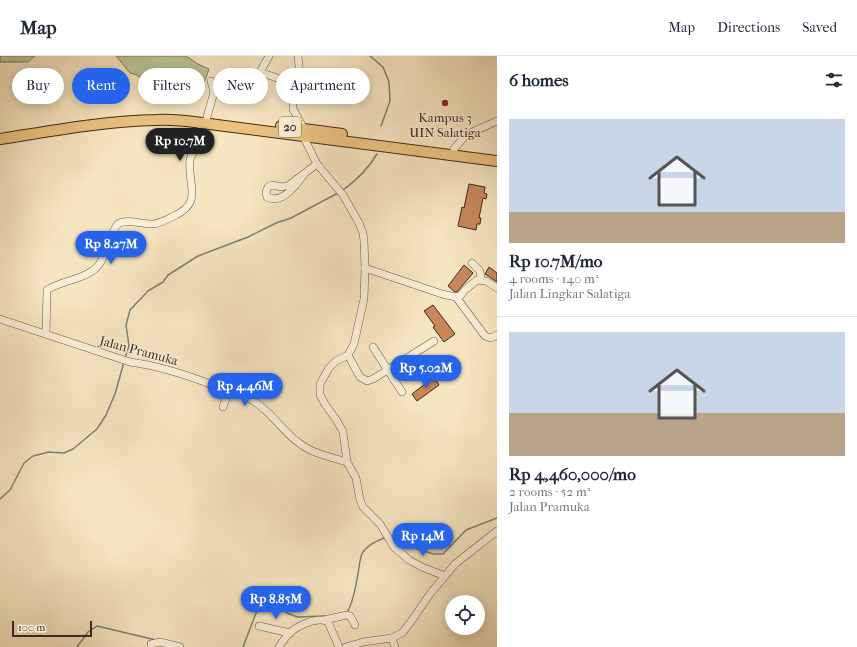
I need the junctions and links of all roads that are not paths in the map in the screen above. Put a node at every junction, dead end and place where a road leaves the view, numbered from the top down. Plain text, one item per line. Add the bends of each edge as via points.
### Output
1 (269, 56) edge
2 (298, 56) edge
3 (262, 68) edge
4 (300, 68) edge
5 (211, 81) dead end
6 (213, 88) edge
7 (213, 95) edge
8 (293, 104) edge
9 (205, 120) junction
10 (497, 121) edge
11 (0, 132) edge
12 (303, 132) junction
13 (0, 139) edge
14 (454, 149) junction
15 (497, 155) edge
16 (497, 161) edge
17 (317, 164) junction
18 (305, 173) junction
19 (472, 263) dead end
20 (365, 268) junction
21 (481, 280) junction
22 (497, 288) edge
23 (456, 297) junction
24 (0, 319) edge
25 (46, 334) junction
26 (497, 335) edge
27 (434, 341) dead end
28 (373, 347) dead end
29 (348, 355) junction
30 (387, 369) junction
31 (229, 390) junction
32 (402, 392) dead end
33 (223, 407) dead end
34 (347, 462) junction
35 (497, 531) edge
36 (445, 576) junction
37 (324, 620) junction
38 (355, 625) dead end
39 (259, 626) dead end
40 (290, 633) junction
41 (392, 638) junction
42 (151, 644) dead end
43 (180, 647) edge
44 (279, 647) edge
45 (338, 647) edge
46 (346, 647) edge
47 (395, 647) edge

1 - 3 street
2 - 4 street
5 - 6 street
7 - 9 street
8 - 12 street
9 - 11 highway, 20 via 169,114 129,115
9 - 12 highway, 20
9 - 13 highway, 20 via 136,121
9 - 25 street via 198,145 190,159 192,192 188,207 156,224 117,224 106,254 96,268 47,290
10 - 14 street via 466,136
12 - 14 highway, 20
12 - 16 highway, 20
12 - 17 street
14 - 15 highway, 20
17 - 18 street
17 - 20 street via 343,195 362,229
18 - 18 street via 286,194 276,199 267,197 268,187 285,187
19 - 21 street via 480,271
20 - 23 street
20 - 29 street via 364,299 354,344
21 - 22 street
21 - 23 street via 477,280
23 - 26 street via 485,336 491,338
24 - 25 street, Jalan Pramuka
25 - 31 street, Jalan Pramuka via 130,362 148,364
27 - 30 street
28 - 30 street
29 - 30 street via 364,380 370,381
29 - 34 street via 329,368 319,390 343,432
30 - 32 street
31 - 33 street
31 - 34 street, Jalan Pramuka via 262,408 305,447
34 - 36 street via 356,478 363,507 380,524 394,547 409,560
35 - 36 street via 468,552
36 - 41 street via 410,624 402,633
37 - 38 street via 348,615
37 - 40 street via 319,619 302,625
37 - 45 street via 328,622
39 - 40 street
40 - 44 street
41 - 46 street
41 - 47 street
42 - 43 street via 160,642

